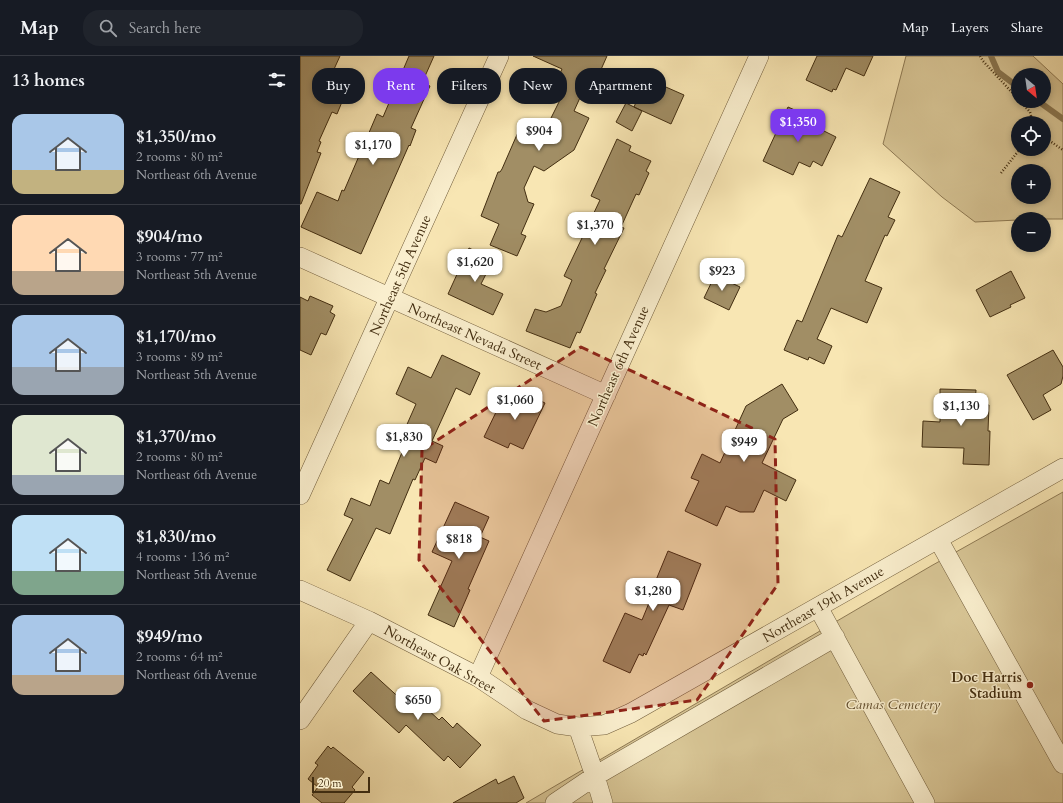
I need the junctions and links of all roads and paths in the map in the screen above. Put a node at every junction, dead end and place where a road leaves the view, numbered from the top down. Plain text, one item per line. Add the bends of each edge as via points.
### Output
1 (499, 56) edge
2 (759, 56) edge
3 (980, 56) edge
4 (1011, 91) edge
5 (1051, 141) edge
6 (1063, 150) edge
7 (1014, 156) edge
8 (1001, 173) dead end
9 (300, 257) edge
10 (390, 298) junction
11 (606, 395) junction
12 (1063, 468) edge
13 (300, 494) edge
14 (938, 539) junction
15 (300, 590) edge
16 (818, 606) junction
17 (369, 621) junction
18 (835, 637) junction
19 (478, 677) junction
20 (300, 720) edge
21 (578, 728) junction
22 (1063, 764) edge
23 (595, 776) junction
24 (555, 803) edge
25 (603, 803) edge
26 (925, 803) edge

1 - 10 street, Northeast 5th Avenue
2 - 11 street, Northeast 6th Avenue
3 - 4 path
5 - 6 path
7 - 8 path
9 - 10 street, Northeast Nevada Street
10 - 11 street, Northeast Nevada Street
10 - 13 street, Northeast 5th Avenue
11 - 19 street, Northeast 6th Avenue
12 - 14 street, Northeast 19th Avenue
14 - 16 street, Northeast 19th Avenue
14 - 22 street
15 - 17 street, Northeast Oak Street
16 - 18 street
16 - 21 street, Northeast 19th Avenue via 631,713 604,725
17 - 19 street, Northeast Oak Street
17 - 20 street
18 - 23 street
18 - 26 street
19 - 21 street, Northeast Oak Street via 527,710 557,724
21 - 23 street
23 - 24 street
23 - 25 street

